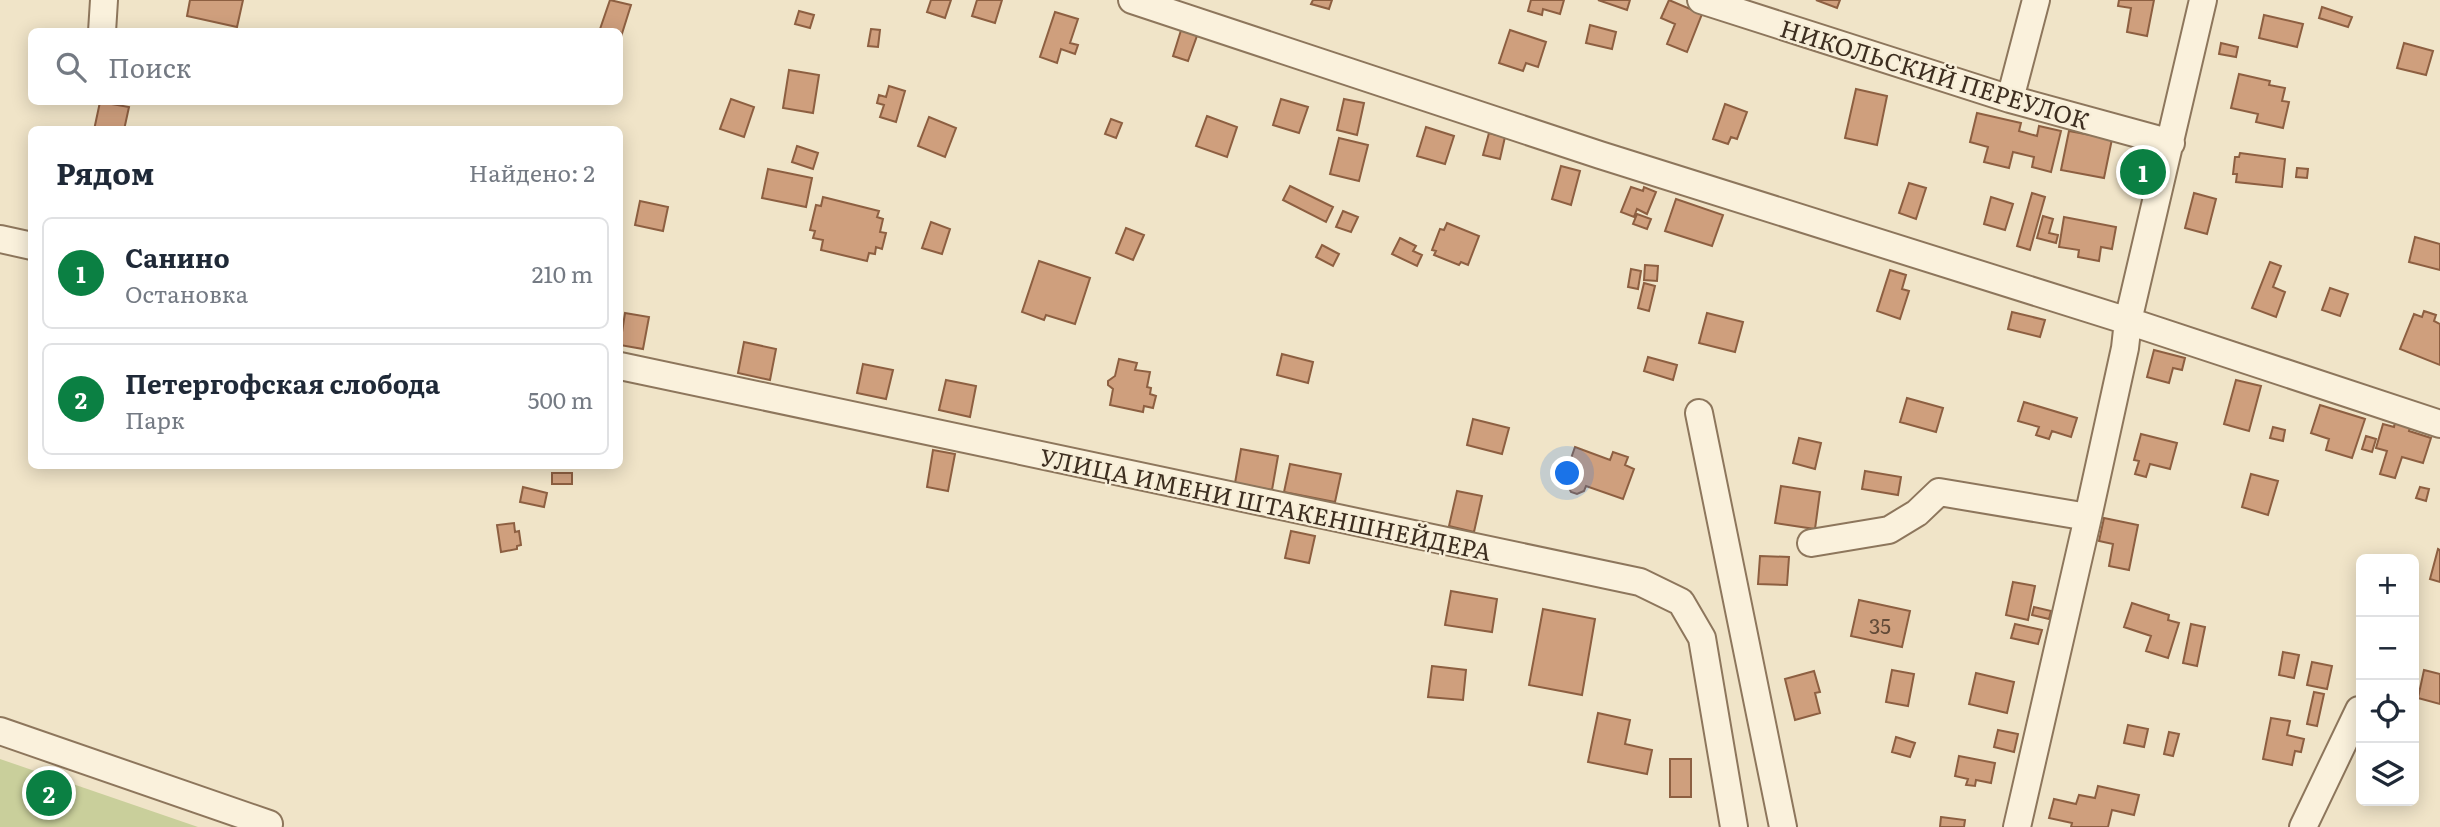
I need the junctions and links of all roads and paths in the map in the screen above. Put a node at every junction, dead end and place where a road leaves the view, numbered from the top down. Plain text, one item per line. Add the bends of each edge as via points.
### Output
1 (104, 0) edge
2 (1132, 0) edge
3 (1701, 0) edge
4 (2036, 0) edge
5 (2203, 0) edge
6 (102, 28) edge
7 (2010, 99) junction
8 (2171, 143) junction
9 (0, 239) edge
10 (28, 245) edge
11 (2129, 321) junction
12 (623, 367) edge
13 (1699, 413) dead end
14 (2440, 424) edge
15 (2088, 517) junction
16 (1811, 543) dead end
17 (2356, 714) edge
18 (0, 731) edge
19 (269, 824) dead end
20 (1734, 827) edge
21 (1783, 827) edge
22 (2017, 827) edge
23 (2303, 827) edge

1 - 6 street
2 - 11 street via 1600,155
3 - 7 street, НИКОЛЬСКИЙ ПЕРЕУЛОК
4 - 7 street
5 - 8 street
7 - 8 street, НИКОЛЬСКИЙ ПЕРЕУЛОК
8 - 11 street
9 - 10 street
11 - 14 street
11 - 15 street
12 - 20 street, УЛИЦА ИМЕНИ ШТАКЕНШНЕЙДЕРА via 1640,582 1681,602 1702,638
13 - 21 street
15 - 16 street via 1939,492 1889,530
15 - 22 street
17 - 23 street
18 - 19 street

